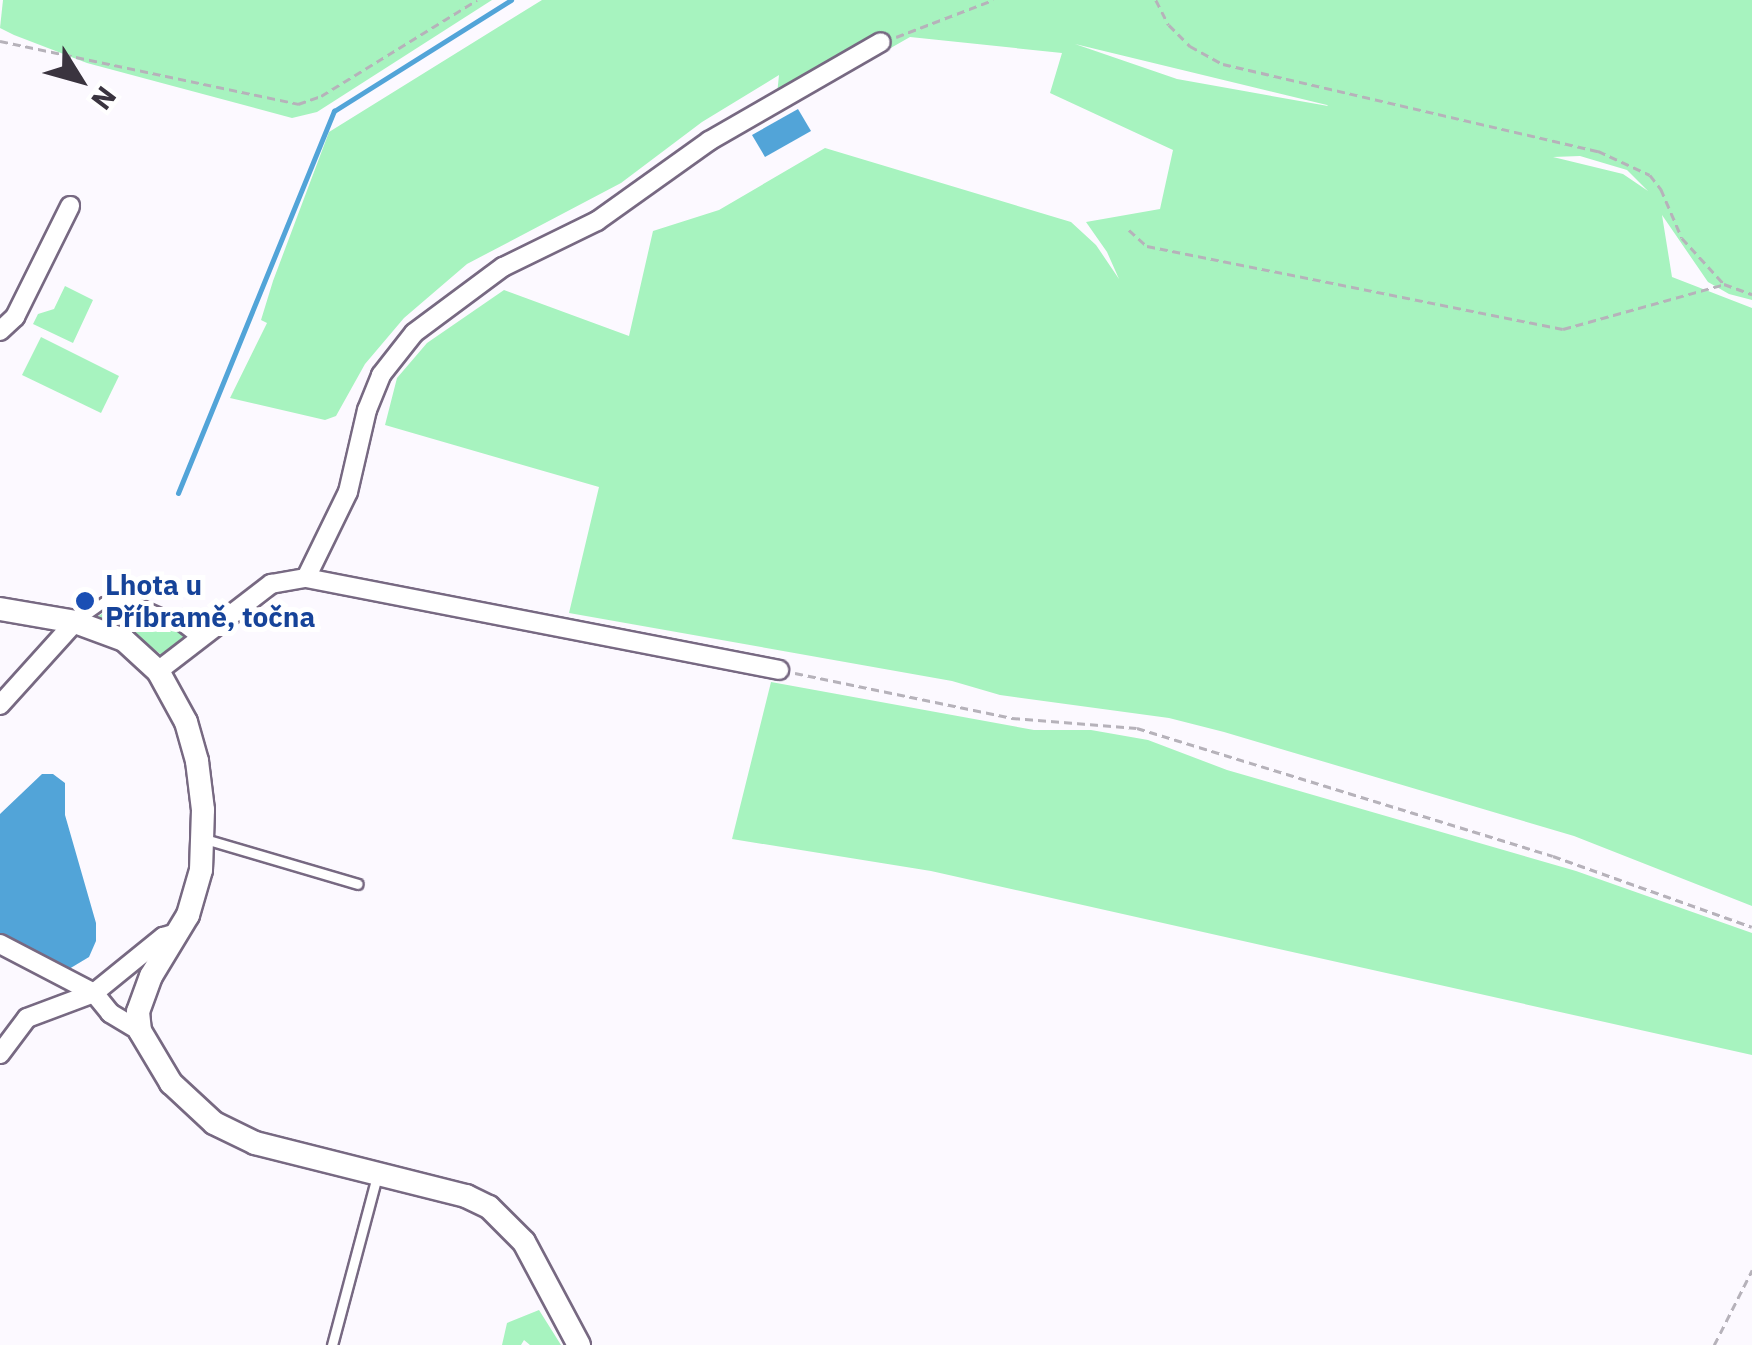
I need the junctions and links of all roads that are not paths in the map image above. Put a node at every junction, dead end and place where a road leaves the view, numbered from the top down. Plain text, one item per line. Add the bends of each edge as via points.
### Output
1 (881, 42) road end
2 (70, 206) dead end
3 (0, 331) edge
4 (306, 578) junction
5 (0, 609) edge
6 (75, 622) junction
7 (199, 640) junction
8 (779, 670) road end
9 (158, 671) junction
10 (0, 706) edge
11 (202, 838) junction
12 (358, 884) dead end
13 (178, 932) junction
14 (0, 944) edge
15 (94, 993) junction
16 (140, 1031) junction
17 (0, 1054) edge
18 (378, 1174) junction
19 (332, 1345) edge
20 (579, 1345) edge

1 - 4 street via 710,141 596,221 503,267 414,333 380,375 348,492
2 - 3 street via 14,317
4 - 7 street via 271,584
4 - 8 street
5 - 6 street
6 - 7 lane via 116,600 142,604
6 - 9 street via 124,640
6 - 10 street
7 - 9 street
9 - 11 street via 198,761
11 - 12 lane
11 - 13 street via 197,891
13 - 15 street via 163,936
13 - 16 street via 140,996
14 - 15 street
15 - 16 street via 110,1013
15 - 17 street via 27,1018
16 - 18 street via 171,1083 233,1134
18 - 19 lane
18 - 20 street via 466,1196 511,1226

